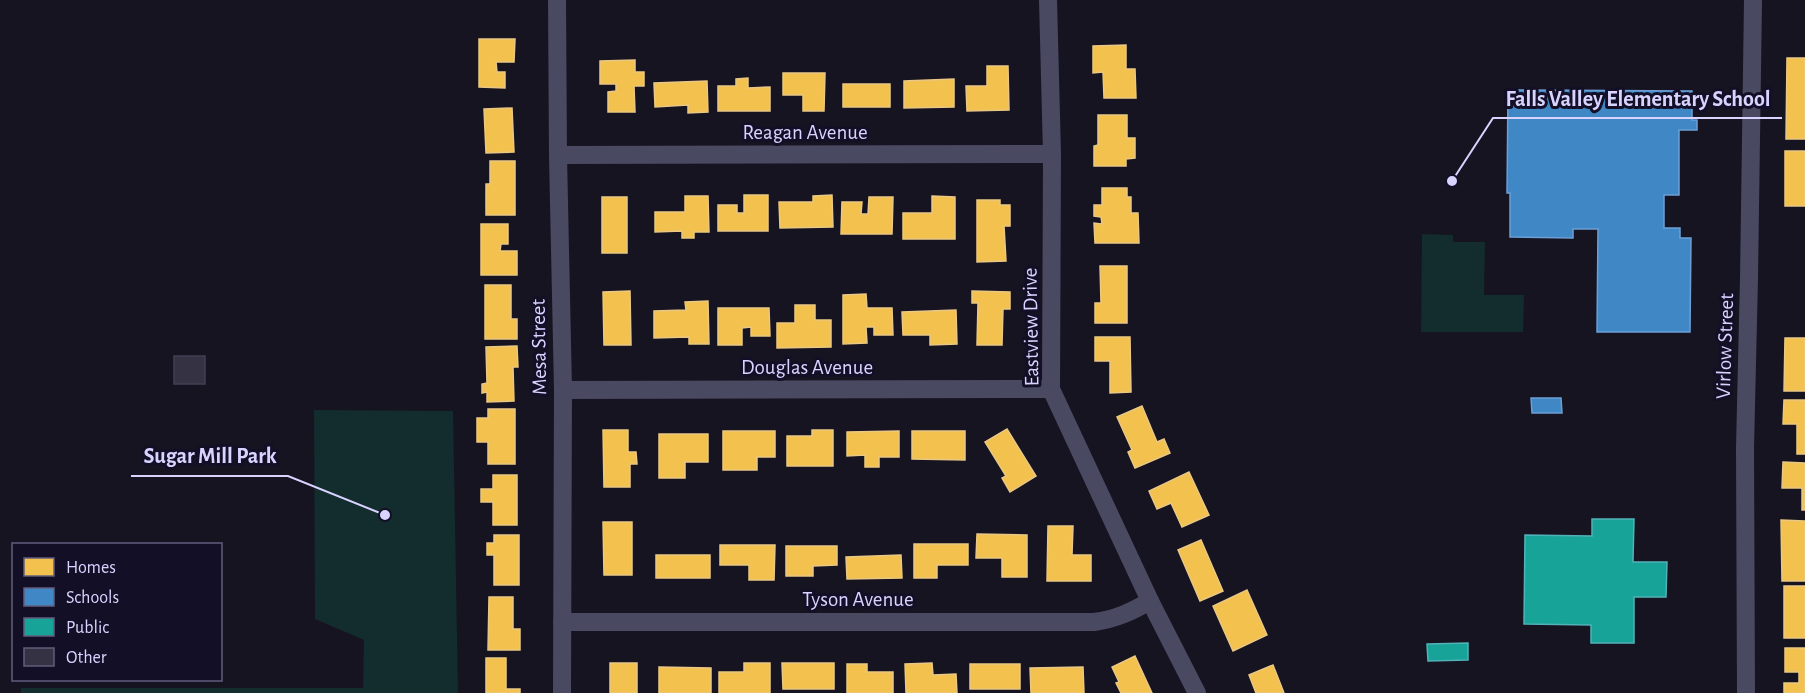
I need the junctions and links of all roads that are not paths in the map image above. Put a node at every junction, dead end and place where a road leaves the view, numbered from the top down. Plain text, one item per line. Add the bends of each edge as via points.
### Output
1 (558, 0) edge
2 (1048, 0) edge
3 (1753, 0) edge
4 (558, 154) junction
5 (1052, 154) junction
6 (1052, 389) junction
7 (562, 390) junction
8 (1150, 601) junction
9 (562, 622) junction
10 (562, 693) edge
11 (1197, 693) edge
12 (1746, 693) edge

1 - 4 street, Mesa Street
2 - 5 street, Eastview Drive
3 - 12 street, Virlow Street via 1745,448
4 - 5 street, Reagan Avenue
4 - 7 street, Mesa Street
5 - 6 street, Eastview Drive
6 - 7 street, Douglas Avenue
6 - 8 street, Eastview Drive
7 - 9 street, Mesa Street
8 - 9 street, Tyson Avenue via 1128,614 1094,622
8 - 11 street, Eastview Drive
9 - 10 street, Mesa Street

